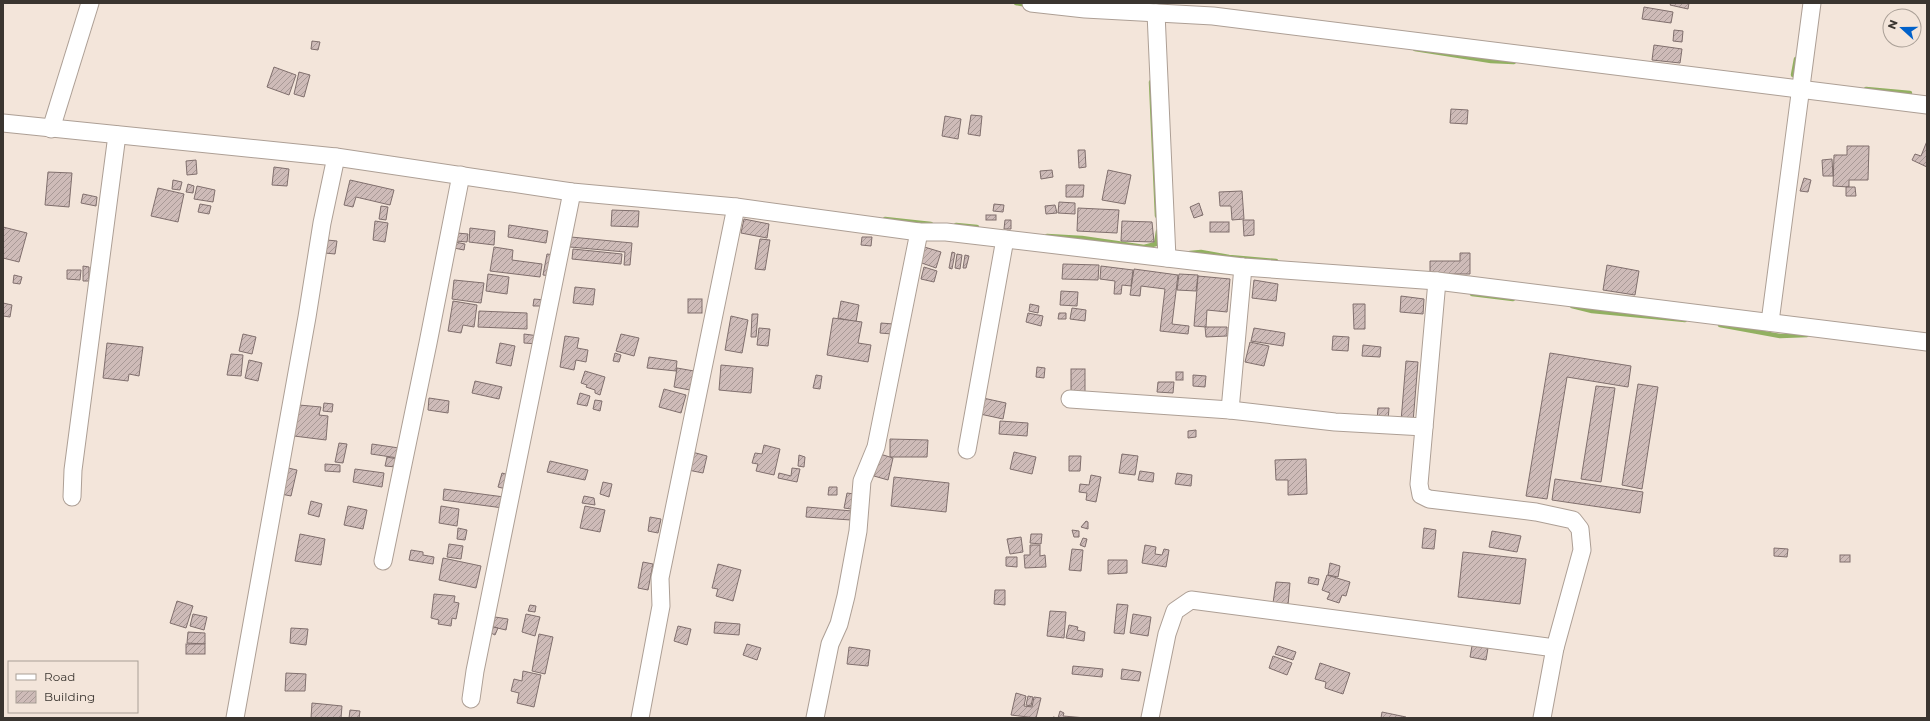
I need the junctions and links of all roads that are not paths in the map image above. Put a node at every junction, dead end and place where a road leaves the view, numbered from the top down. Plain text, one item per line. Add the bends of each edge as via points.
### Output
1 (90, 3) edge
2 (1031, 3) edge
3 (1812, 3) edge
4 (1156, 13) junction
5 (1799, 90) junction
6 (1927, 104) edge
7 (3, 122) edge
8 (51, 129) junction
9 (117, 135) junction
10 (336, 156) junction
11 (461, 175) junction
12 (572, 192) junction
13 (736, 207) junction
14 (919, 232) junction
15 (1005, 239) junction
16 (1167, 258) junction
17 (1243, 267) junction
18 (1438, 282) junction
19 (1770, 322) junction
20 (1927, 342) edge
21 (1070, 399) dead end
22 (1230, 410) junction
23 (1424, 427) junction
24 (967, 450) dead end
25 (72, 497) dead end
26 (383, 561) dead end
27 (1555, 648) junction
28 (471, 699) dead end
29 (235, 718) edge
30 (640, 718) edge
31 (815, 718) edge
32 (1150, 718) edge
33 (1542, 718) edge

1 - 8 street
2 - 4 street
3 - 5 street
4 - 5 street via 1213,16
4 - 16 street
5 - 6 street
5 - 19 street
7 - 8 street
8 - 9 street
9 - 10 street
9 - 25 street
10 - 11 street
10 - 29 street
11 - 12 street
11 - 26 street
12 - 13 street
12 - 28 street
13 - 14 street
13 - 30 street via 660,578 661,606
14 - 15 street via 946,232
14 - 31 street via 876,447 862,480 858,531 846,596 839,624 830,644
15 - 16 street
15 - 24 street
16 - 17 street
17 - 18 street
17 - 22 street
18 - 19 street
18 - 23 street
19 - 20 street
21 - 22 street
22 - 23 street via 1335,422
23 - 27 street via 1419,484 1422,495 1429,499 1551,515 1573,520 1580,529 1582,550
27 - 32 street via 1190,600 1175,611 1167,634
27 - 33 street

